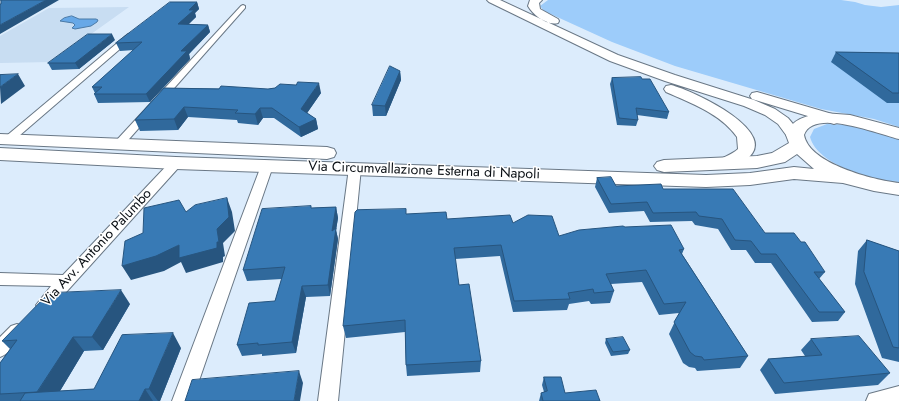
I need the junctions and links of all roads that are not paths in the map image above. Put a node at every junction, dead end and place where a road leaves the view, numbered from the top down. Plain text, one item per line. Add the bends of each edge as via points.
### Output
1 (492, 0) edge
2 (535, 0) edge
3 (243, 6) dead end
4 (136, 32) edge
5 (614, 58) junction
6 (834, 119) junction
7 (899, 134) edge
8 (797, 141) junction
9 (3, 145) edge
10 (118, 145) junction
11 (176, 163) junction
12 (724, 164) junction
13 (267, 166) junction
14 (356, 168) junction
15 (847, 177) junction
16 (894, 190) edge
17 (0, 279) edge
18 (67, 281) junction
19 (0, 349) edge
20 (899, 395) edge
21 (182, 401) edge
22 (328, 401) edge
23 (876, 401) edge

1 - 2 main road
1 - 5 main road
2 - 6 main road via 533,6 545,17 640,59
3 - 10 street
4 - 9 street
5 - 8 main road via 770,112 783,121
5 - 12 main road via 638,73 716,111 735,124 746,138 747,146 743,153
6 - 7 main road, Via Circumvallazione Esterna di Napoli via 870,124
6 - 8 main road, Via Circumvallazione Esterna di Napoli via 818,119 805,123 798,128
8 - 12 main road, Via Circumvallazione Esterna di Napoli via 778,158
8 - 15 main road via 809,156
9 - 10 main road, Via Circumvallazione Esterna di Napoli
9 - 11 main road, Via Circumvallazione Esterna di Napoli
10 - 12 main road, Via Circumvallazione Esterna di Napoli via 667,166
11 - 13 main road, Via Circumvallazione Esterna di Napoli
11 - 18 street, Via Avv. Antonio Palumbo
13 - 14 main road, Via Circumvallazione Esterna di Napoli
13 - 21 street
14 - 15 main road, Via Circumvallazione Esterna di Napoli via 706,181 794,173
14 - 22 street
15 - 16 main road
17 - 18 street
18 - 19 street, Via Avv. Antonio Palumbo
20 - 23 street

